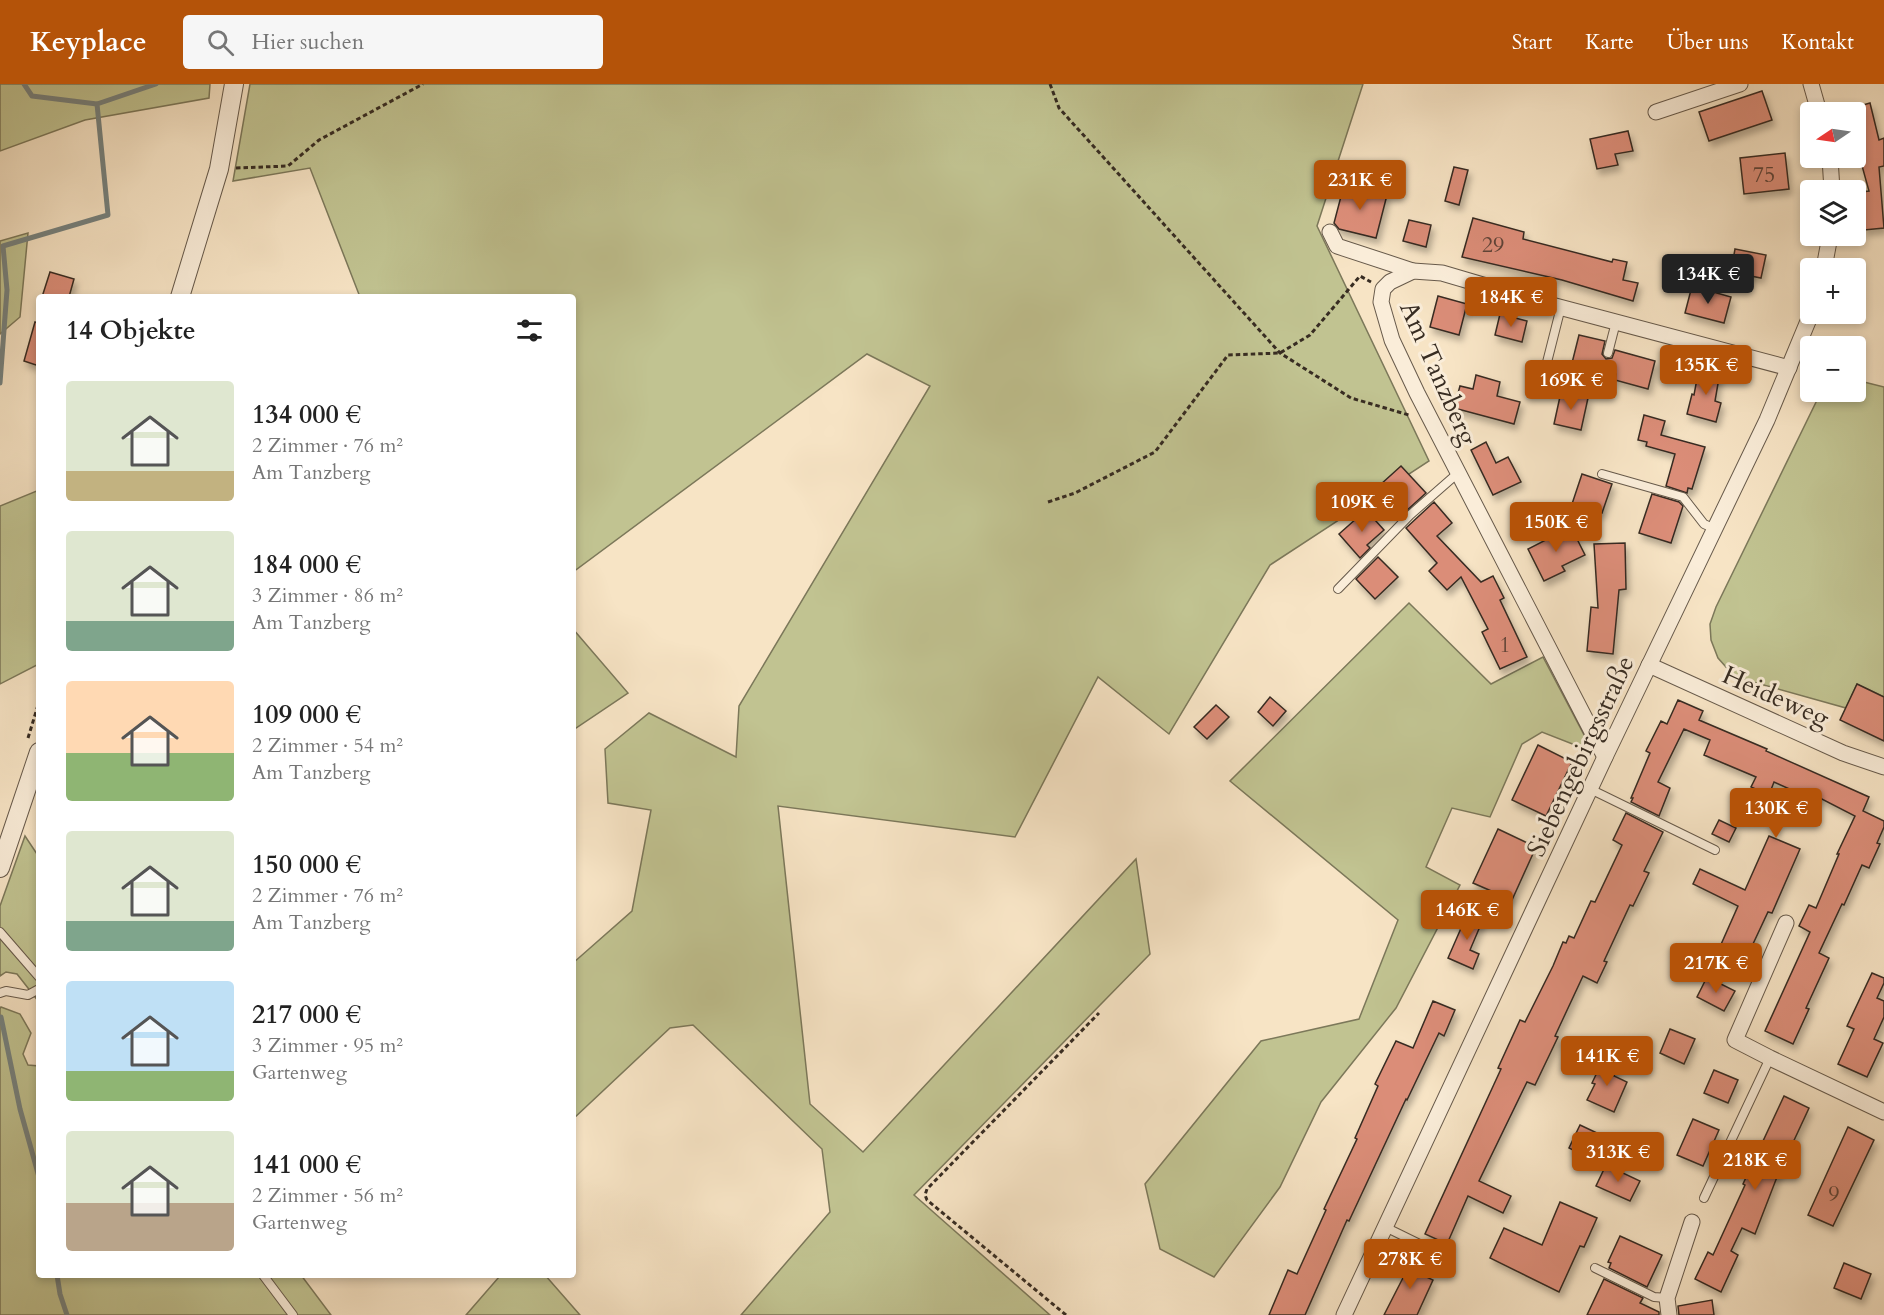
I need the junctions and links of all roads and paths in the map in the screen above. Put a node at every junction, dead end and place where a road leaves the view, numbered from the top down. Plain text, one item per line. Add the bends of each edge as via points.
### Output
1 (234, 84) edge
2 (423, 84) edge
3 (1050, 84) edge
4 (1740, 84) edge
5 (1811, 84) edge
6 (1816, 102) edge
7 (1656, 112) dead end
8 (219, 169) junction
9 (1330, 231) dead end
10 (1413, 271) junction
11 (1383, 289) junction
12 (181, 294) edge
13 (1561, 307) junction
14 (1616, 322) junction
15 (1807, 324) edge
16 (1280, 353) junction
17 (1608, 353) dead end
18 (1789, 368) junction
19 (1543, 378) dead end
20 (1431, 421) junction
21 (1458, 473) junction
22 (1602, 474) dead end
23 (1048, 502) dead end
24 (1715, 529) junction
25 (1338, 590) dead end
26 (1649, 665) junction
27 (1605, 757) junction
28 (36, 761) edge
29 (1884, 767) edge
30 (1590, 789) junction
31 (1715, 850) dead end
32 (0, 868) edge
33 (1786, 923) dead end
34 (0, 932) edge
35 (36, 974) edge
36 (36, 990) edge
37 (0, 993) edge
38 (1099, 1013) dead end
39 (1770, 1058) junction
40 (1884, 1112) edge
41 (1704, 1198) dead end
42 (1692, 1222) dead end
43 (1385, 1227) junction
44 (1436, 1252) dead end
45 (1595, 1268) dead end
46 (265, 1278) edge
47 (1667, 1298) junction
48 (293, 1315) edge
49 (1066, 1315) edge
50 (1344, 1315) edge
51 (1669, 1315) edge

1 - 8 street
2 - 8 path via 319,140 288,166
3 - 16 path via 1059,108
4 - 7 street
5 - 6 street
8 - 12 street
9 - 10 street via 1337,246
10 - 11 street, Am Tanzberg
10 - 13 street, Am Tanzberg via 1442,273
11 - 16 path via 1359,276 1310,335
11 - 20 street, Am Tanzberg via 1381,302 1392,340
13 - 14 street, Am Tanzberg
13 - 19 lane
14 - 17 lane
14 - 18 street, Am Tanzberg
15 - 18 street, Siebengebirgsstraße
16 - 20 path via 1350,398
16 - 23 path via 1228,355 1155,452 1075,493
18 - 24 street, Siebengebirgsstraße
20 - 21 street, Am Tanzberg
21 - 25 lane via 1410,514
21 - 27 street, Am Tanzberg
22 - 24 lane via 1683,497 1704,524
24 - 26 street, Siebengebirgsstraße
26 - 27 street, Siebengebirgsstraße
26 - 29 street, Heideweg via 1843,753
27 - 30 street, Siebengebirgsstraße
28 - 32 street
30 - 31 lane
30 - 43 street, Siebengebirgsstraße
33 - 39 street via 1735,1040
34 - 35 lane
36 - 37 lane via 28,995
38 - 49 path via 925,1195
39 - 40 street
39 - 41 lane
42 - 47 street
43 - 44 lane
43 - 50 street, Siebengebirgsstraße
45 - 47 lane via 1654,1297
46 - 48 lane
47 - 51 street

